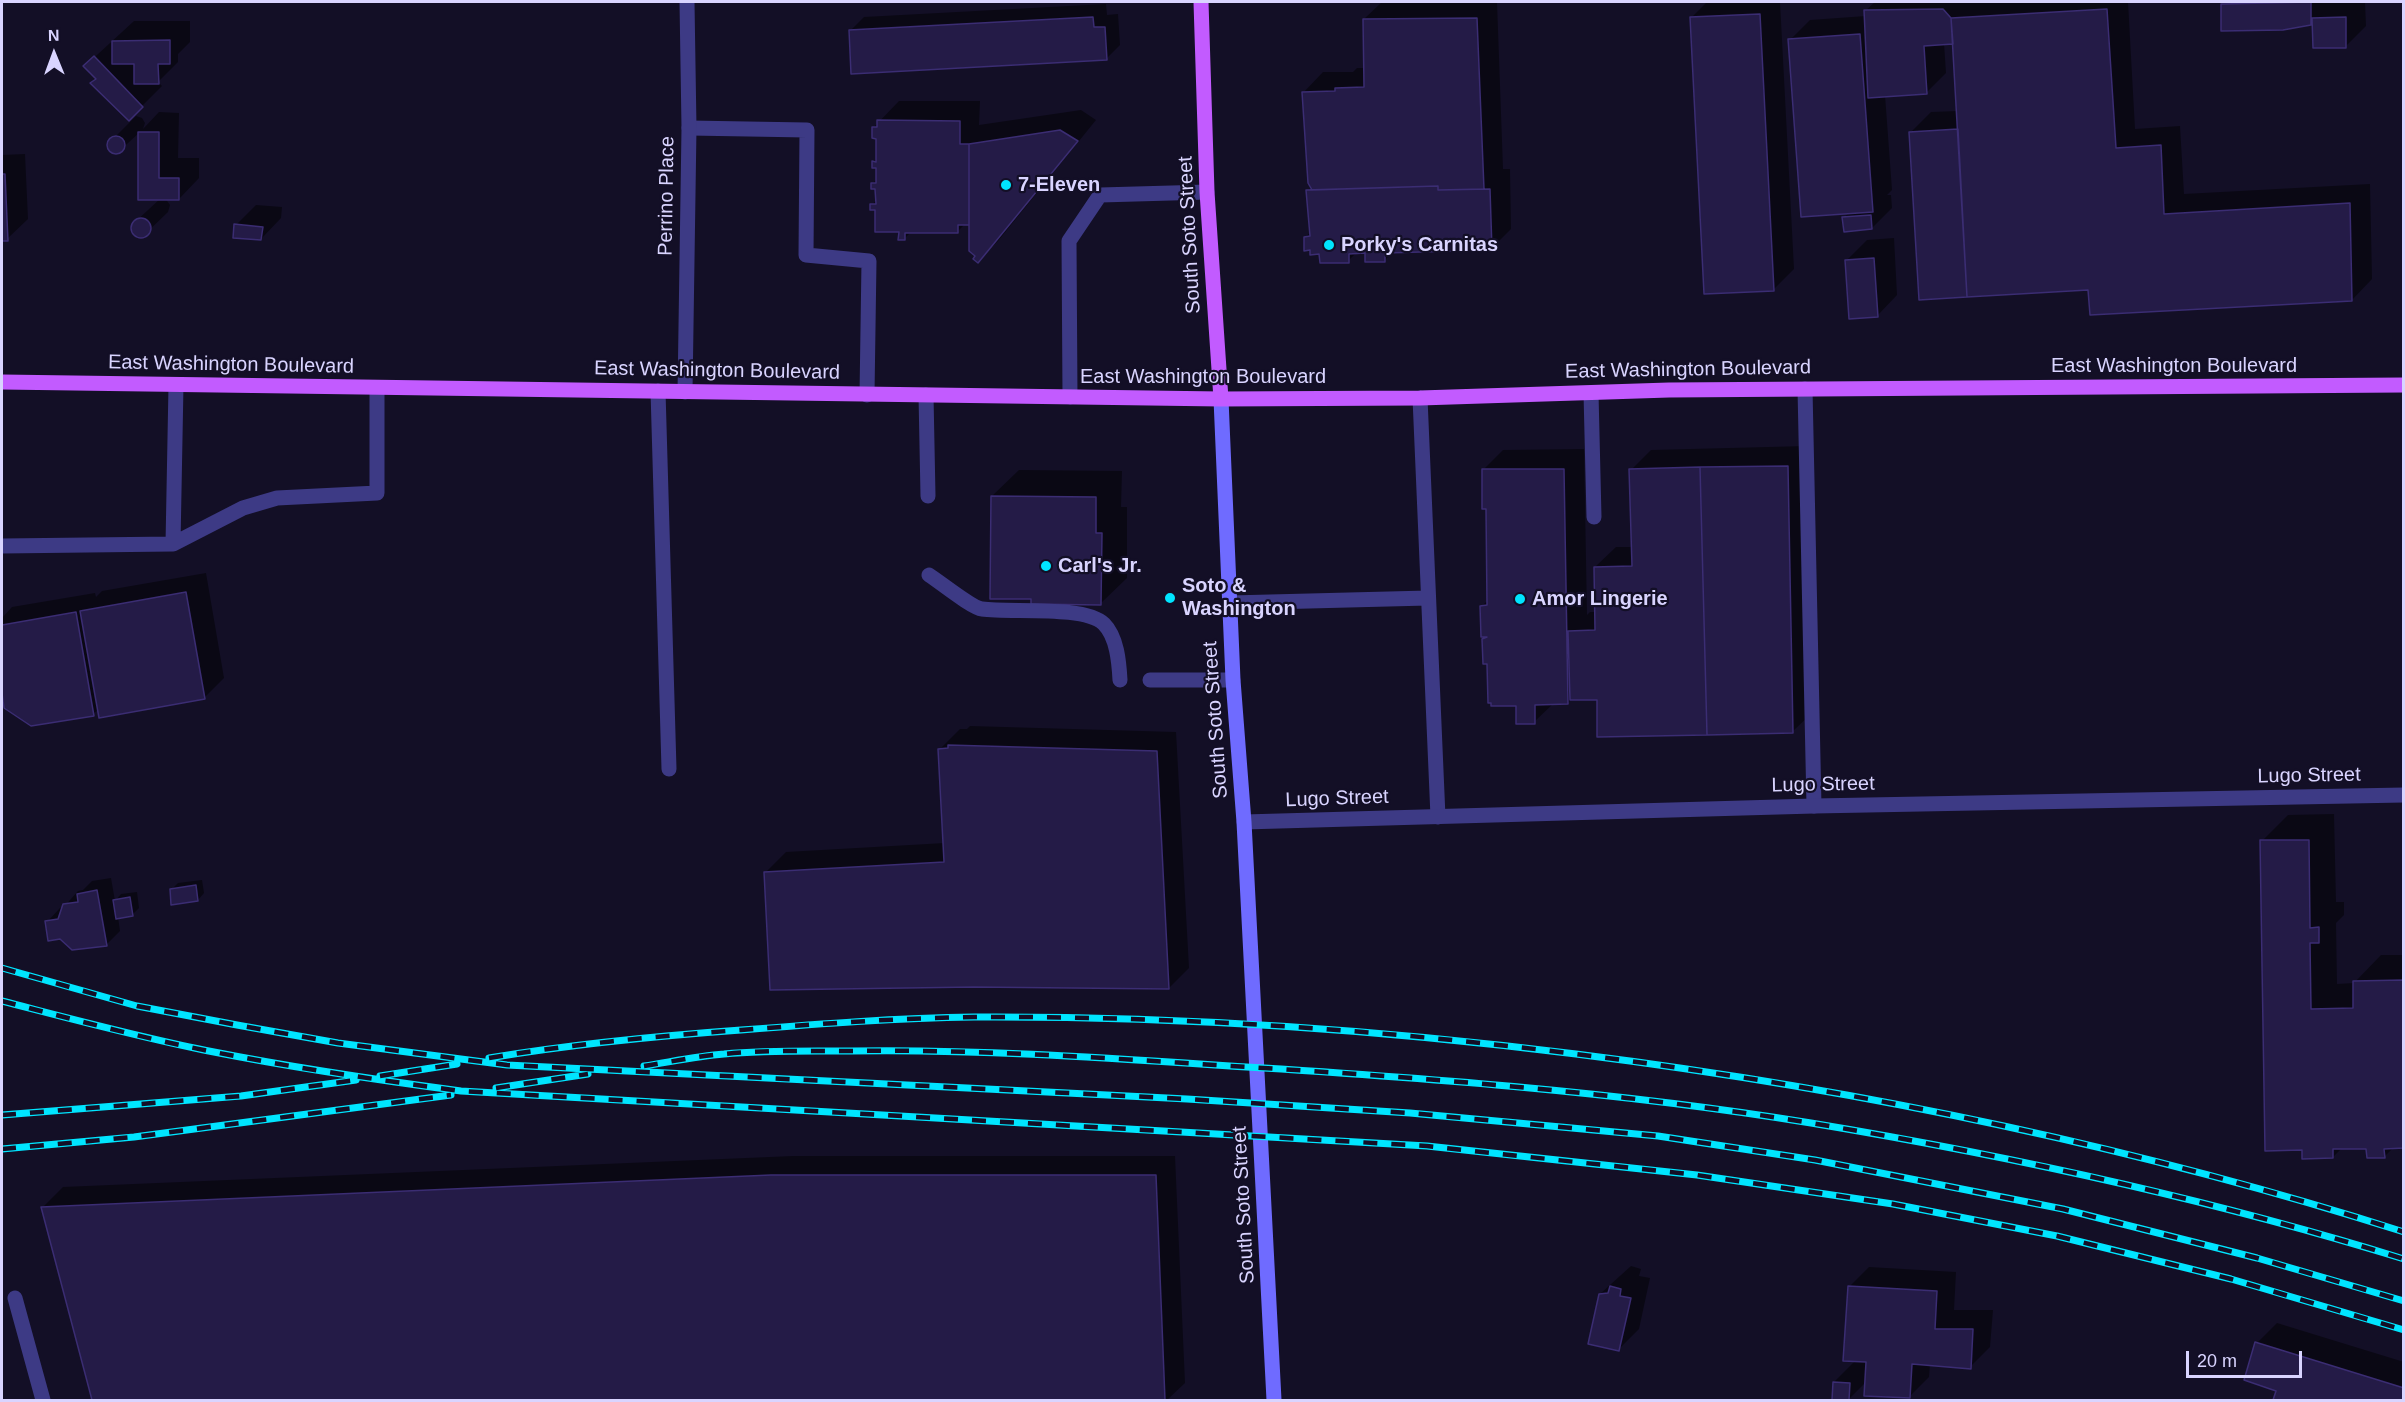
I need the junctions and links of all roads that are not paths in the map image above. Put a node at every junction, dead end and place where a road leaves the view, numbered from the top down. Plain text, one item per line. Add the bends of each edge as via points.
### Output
1 (687, 2) edge
2 (1201, 2) edge
3 (689, 128) junction
4 (1207, 192) junction
5 (2, 382) edge
6 (176, 385) junction
7 (2403, 385) edge
8 (377, 388) junction
9 (1805, 389) junction
10 (658, 391) junction
11 (685, 392) junction
12 (1591, 393) junction
13 (867, 394) junction
14 (926, 395) junction
15 (1070, 397) junction
16 (1420, 398) junction
17 (1221, 399) junction
18 (928, 496) dead end
19 (1594, 517) dead end
20 (173, 544) junction
21 (2, 546) edge
22 (929, 575) dead end
23 (1428, 598) junction
24 (1230, 603) junction
25 (1120, 680) dead end
26 (1150, 680) dead end
27 (1233, 680) junction
28 (669, 769) dead end
29 (2403, 795) edge
30 (1814, 806) junction
31 (1438, 817) junction
32 (1244, 822) junction
33 (15, 1298) dead end
34 (43, 1401) edge
35 (1274, 1401) edge

1 - 3 street, Perrino Place
2 - 4 main road, South Soto Street
3 - 11 street, Perrino Place
3 - 13 street via 807,130 806,255 869,261
4 - 15 street via 1100,195 1069,241
4 - 17 main road, South Soto Street
5 - 6 main road, East Washington Boulevard
6 - 8 main road, East Washington Boulevard
6 - 20 street
7 - 9 main road, East Washington Boulevard
8 - 10 main road, East Washington Boulevard
8 - 20 street via 377,493 277,498 243,508
9 - 12 main road, East Washington Boulevard
9 - 30 street
10 - 11 main road, East Washington Boulevard
10 - 28 street
11 - 13 main road, East Washington Boulevard
12 - 16 main road, East Washington Boulevard
12 - 19 street
13 - 14 main road, East Washington Boulevard
14 - 15 main road, East Washington Boulevard
14 - 18 street
15 - 17 main road, East Washington Boulevard
16 - 17 main road, East Washington Boulevard
16 - 23 street
17 - 24 main road, South Soto Street
20 - 21 street
22 - 25 street via 980,609 1085,614 1104,624 1119,658
23 - 24 street
23 - 31 street
24 - 27 main road, South Soto Street
26 - 27 street
27 - 32 main road, South Soto Street
29 - 30 street, Lugo Street
30 - 31 street, Lugo Street
31 - 32 street, Lugo Street
32 - 35 main road, South Soto Street
33 - 34 street

